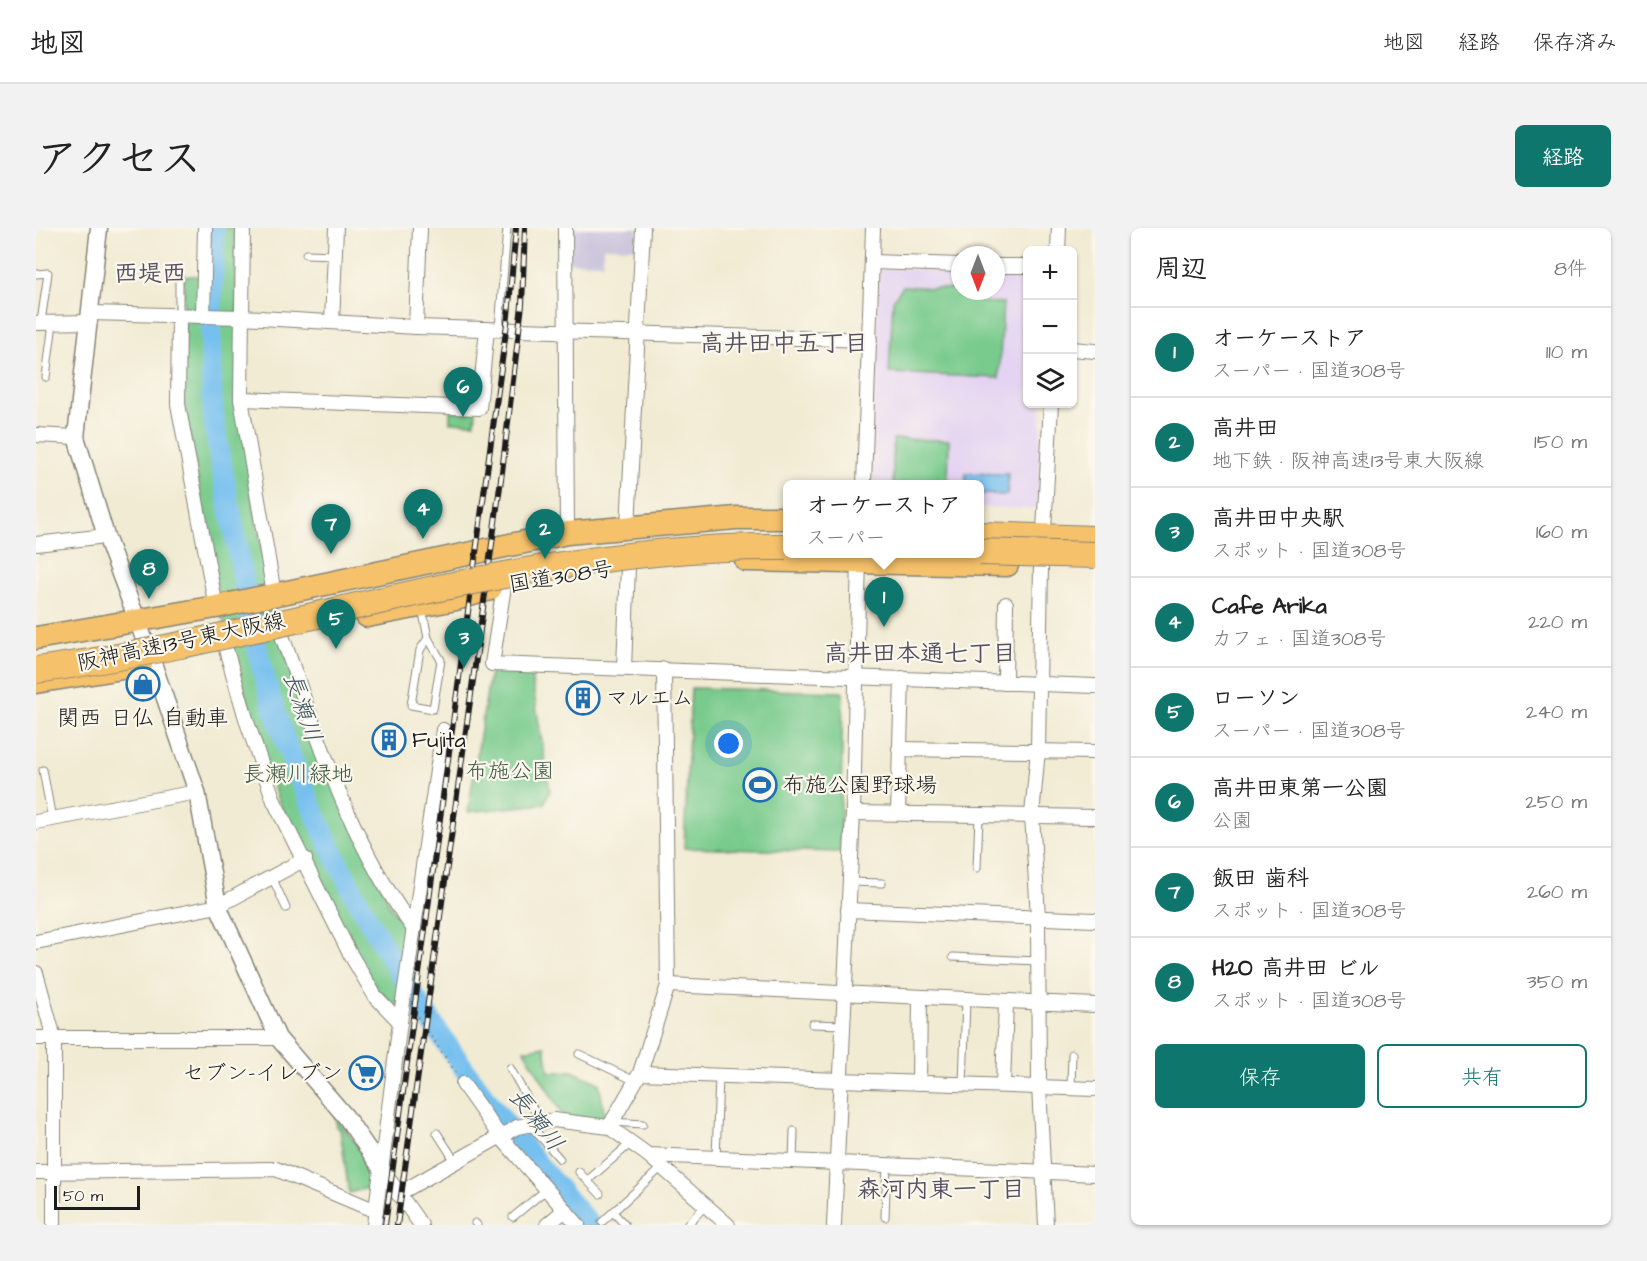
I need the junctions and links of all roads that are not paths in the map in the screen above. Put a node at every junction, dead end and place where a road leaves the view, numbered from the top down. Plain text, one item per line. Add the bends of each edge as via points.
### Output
1 (99, 228) edge
2 (205, 228) edge
3 (243, 228) edge
4 (336, 228) edge
5 (420, 228) edge
6 (507, 228) edge
7 (565, 228) edge
8 (643, 228) edge
9 (873, 228) edge
10 (1059, 228) edge
11 (1058, 246) edge
12 (306, 254) dead end
13 (335, 255) junction
14 (872, 262) junction
15 (951, 264) edge
16 (1005, 266) edge
17 (1023, 266) edge
18 (36, 274) edge
19 (179, 275) dead end
20 (179, 315) junction
21 (209, 317) junction
22 (242, 317) junction
23 (90, 318) junction
24 (43, 322) edge
25 (332, 322) junction
26 (416, 327) junction
27 (493, 329) junction
28 (567, 331) junction
29 (639, 332) junction
30 (870, 340) junction
31 (1077, 350) edge
32 (1095, 351) edge
33 (46, 377) dead end
34 (241, 399) junction
35 (1051, 408) edge
36 (36, 435) edge
37 (76, 437) junction
38 (864, 480) edge
39 (783, 518) edge
40 (984, 526) edge
41 (628, 527) junction
42 (1044, 530) junction
43 (783, 531) edge
44 (1095, 532) edge
45 (567, 533) junction
46 (984, 535) edge
47 (106, 536) junction
48 (1095, 539) edge
49 (36, 544) edge
50 (783, 547) edge
51 (984, 552) edge
52 (1095, 555) edge
53 (814, 558) edge
54 (858, 558) edge
55 (878, 558) edge
56 (628, 566) junction
57 (1041, 566) junction
58 (1095, 567) edge
59 (413, 574) junction
60 (504, 586) junction
61 (274, 594) junction
62 (1006, 604) dead end
63 (421, 606) junction
64 (216, 607) junction
65 (138, 622) junction
66 (281, 633) junction
67 (36, 638) edge
68 (428, 638) junction
69 (225, 646) junction
70 (36, 655) edge
71 (153, 663) junction
72 (624, 668) junction
73 (664, 669) junction
74 (36, 670) edge
75 (855, 676) junction
76 (902, 678) junction
77 (36, 682) edge
78 (1005, 683) junction
79 (1040, 684) junction
80 (1095, 686) edge
81 (443, 730) dead end
82 (899, 749) junction
83 (1038, 750) junction
84 (1095, 752) edge
85 (43, 770) dead end
86 (197, 792) junction
87 (853, 813) junction
88 (897, 813) junction
89 (979, 814) junction
90 (1032, 816) junction
91 (1095, 817) edge
92 (52, 819) junction
93 (36, 822) edge
94 (305, 859) junction
95 (977, 868) dead end
96 (272, 877) junction
97 (849, 882) junction
98 (882, 883) dead end
99 (218, 906) junction
100 (286, 908) dead end
101 (848, 910) junction
102 (1038, 918) junction
103 (1095, 920) edge
104 (414, 929) junction
105 (36, 942) edge
106 (953, 957) dead end
107 (1038, 961) junction
108 (36, 973) edge
109 (668, 985) junction
110 (844, 994) junction
111 (920, 998) junction
112 (966, 1000) junction
113 (1006, 1002) junction
114 (1038, 1004) junction
115 (1095, 1005) edge
116 (400, 1022) junction
117 (812, 1024) dead end
118 (843, 1025) junction
119 (36, 1038) edge
120 (54, 1038) junction
121 (278, 1038) junction
122 (579, 1054) dead end
123 (1072, 1054) dead end
124 (510, 1068) dead end
125 (719, 1076) junction
126 (637, 1077) junction
127 (841, 1081) junction
128 (919, 1083) junction
129 (464, 1084) road end
130 (963, 1084) junction
131 (1003, 1085) junction
132 (1039, 1086) junction
133 (1071, 1088) junction
134 (1095, 1089) edge
135 (529, 1125) junction
136 (611, 1125) junction
137 (644, 1125) dead end
138 (794, 1131) dead end
139 (437, 1133) dead end
140 (499, 1135) junction
141 (631, 1143) junction
142 (648, 1155) junction
143 (716, 1158) junction
144 (560, 1159) dead end
145 (455, 1161) junction
146 (793, 1161) junction
147 (837, 1162) junction
148 (887, 1165) junction
149 (662, 1167) junction
150 (383, 1171) junction
151 (36, 1172) edge
152 (54, 1172) junction
153 (579, 1172) dead end
154 (1044, 1172) junction
155 (1095, 1174) edge
156 (588, 1180) junction
157 (547, 1189) junction
158 (399, 1194) junction
159 (600, 1194) dead end
160 (705, 1205) junction
161 (410, 1209) junction
162 (565, 1210) junction
163 (376, 1211) junction
164 (613, 1212) junction
165 (885, 1216) dead end
166 (513, 1217) dead end
167 (602, 1222) dead end
168 (54, 1225) edge
169 (374, 1225) edge
170 (407, 1225) edge
171 (421, 1225) edge
172 (547, 1225) edge
173 (578, 1225) edge
174 (625, 1225) edge
175 (687, 1225) edge
176 (728, 1225) edge
177 (834, 1225) edge
178 (1046, 1225) edge

1 - 23 street
2 - 21 street
3 - 22 street
4 - 13 street
5 - 26 street
6 - 27 lane
7 - 28 street
8 - 29 street
9 - 14 street
10 - 11 street
12 - 13 lane
13 - 25 street
14 - 15 street
14 - 30 street
16 - 17 street
18 - 24 lane via 48,273
19 - 20 lane
20 - 21 street
20 - 23 street
20 - 64 street via 178,405
21 - 22 street
22 - 25 street
22 - 34 street
23 - 24 street
23 - 37 street
24 - 33 lane
25 - 26 street
26 - 27 street
27 - 28 street
27 - 34 street via 479,408
28 - 29 street
28 - 45 street
29 - 30 street
29 - 41 street
30 - 38 street
31 - 32 street
34 - 61 street
35 - 42 street
36 - 37 street
37 - 47 street
39 - 41 highway, 国道308号
40 - 42 highway
41 - 45 highway, 国道308号
42 - 44 highway
43 - 70 highway, 阪神高速13号東大阪線 via 667,536 559,549
45 - 59 highway, 国道308号
46 - 48 highway
47 - 49 street
47 - 65 street
50 - 74 highway, 阪神高速13号東大阪線, bridge via 670,550 564,564
51 - 52 highway, bridge
53 - 56 highway, 国道308号
54 - 75 street
55 - 57 highway, 国道308号
56 - 60 highway, 国道308号
56 - 72 street
57 - 58 highway, 国道308号
57 - 79 street
59 - 61 highway, 国道308号
59 - 63 lane
60 - 63 highway, 国道308号
60 - 72 street via 492,664
61 - 64 highway, 国道308号
62 - 78 street via 1001,623
63 - 66 highway, 国道308号
63 - 68 lane
64 - 65 highway, 国道308号
65 - 67 highway, 国道308号
65 - 71 street
66 - 69 highway, 国道308号
66 - 104 street via 335,786 393,901
68 - 68 lane via 441,660 433,709 411,705 420,650
69 - 71 highway, 国道308号
69 - 94 street via 274,801
71 - 77 highway, 国道308号
71 - 86 street
72 - 73 street
73 - 75 street
73 - 109 street
75 - 76 street
75 - 87 street
76 - 78 street
76 - 82 street
78 - 79 street
79 - 80 street
79 - 83 street
81 - 104 street
82 - 83 street
82 - 88 street
83 - 84 street
83 - 90 street
85 - 92 lane
86 - 92 street
86 - 99 street
87 - 88 street
87 - 97 street
88 - 89 street
89 - 90 street
89 - 95 lane
90 - 91 street
90 - 102 street
92 - 93 street
94 - 96 street
94 - 116 street via 349,952 375,996
96 - 99 street
96 - 100 lane
97 - 98 lane
97 - 101 street
99 - 105 street
99 - 121 street
101 - 102 street
101 - 110 street
102 - 103 street
102 - 107 street
104 - 116 street
106 - 107 lane
107 - 114 street
108 - 120 street
109 - 110 street
109 - 126 street
110 - 111 street
110 - 118 street
111 - 112 street
111 - 128 street
112 - 113 street
112 - 130 lane
113 - 114 street
113 - 131 street
114 - 115 street
114 - 132 street
116 - 150 street
117 - 118 lane
118 - 127 street
119 - 120 street
120 - 121 street
120 - 152 street
121 - 150 street via 346,1117
122 - 126 lane
123 - 133 lane
124 - 135 lane
125 - 126 street
125 - 127 street
125 - 143 lane
126 - 136 street
127 - 128 street
127 - 147 street
128 - 130 street
129 - 140 street
130 - 131 street
131 - 132 street
132 - 133 street
132 - 154 street
133 - 134 street
135 - 136 street via 554,1120
135 - 140 street
135 - 144 lane
136 - 137 lane
136 - 141 street
138 - 146 lane
139 - 145 lane
140 - 145 street
140 - 157 street
141 - 142 street
141 - 156 lane
142 - 143 street
142 - 149 street
143 - 146 street
145 - 158 street
146 - 147 street
147 - 148 street
147 - 177 street
148 - 154 street
148 - 165 lane
149 - 160 street
149 - 164 lane
150 - 158 street
150 - 163 street
151 - 152 street
152 - 163 street via 276,1168
152 - 168 street
153 - 156 lane
154 - 155 street
154 - 178 street
156 - 159 lane
157 - 162 street
157 - 166 lane
158 - 161 street
160 - 175 lane
160 - 176 street
161 - 170 street
161 - 171 street
162 - 172 street
162 - 173 street
163 - 169 street
164 - 167 lane
164 - 174 lane

